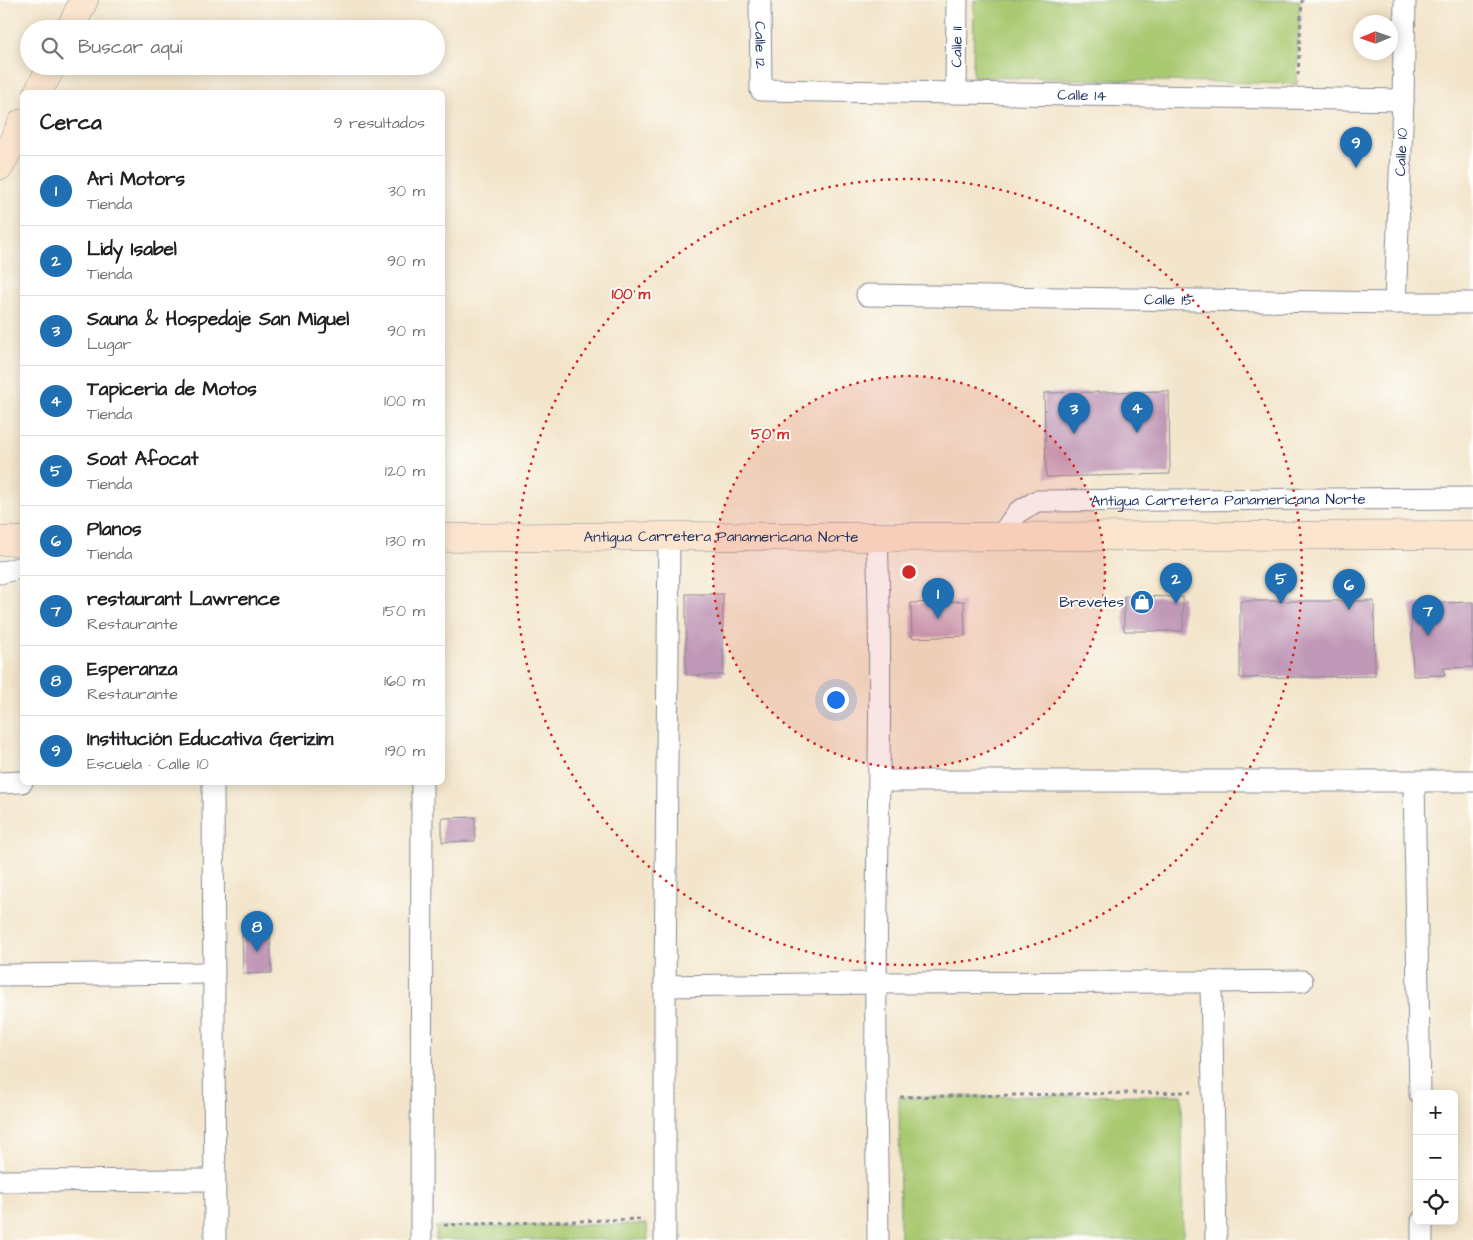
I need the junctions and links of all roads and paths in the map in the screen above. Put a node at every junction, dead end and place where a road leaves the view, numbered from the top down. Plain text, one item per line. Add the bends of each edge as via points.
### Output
1 (84, 0) edge
2 (760, 0) edge
3 (957, 0) edge
4 (1302, 0) edge
5 (1405, 0) edge
6 (74, 20) edge
7 (47, 75) edge
8 (39, 90) edge
9 (761, 90) joint
10 (956, 93) junction
11 (1297, 98) junction
12 (1403, 100) junction
13 (20, 127) edge
14 (0, 166) edge
15 (867, 295) dead end
16 (1396, 303) junction
17 (1473, 303) edge
18 (1473, 498) edge
19 (1473, 535) edge
20 (669, 536) junction
21 (877, 537) junction
22 (1000, 537) junction
23 (445, 538) edge
24 (0, 541) edge
25 (20, 541) edge
26 (20, 568) edge
27 (0, 573) edge
28 (880, 781) junction
29 (1473, 781) edge
30 (20, 782) edge
31 (1414, 782) junction
32 (0, 783) edge
33 (213, 785) edge
34 (422, 785) edge
35 (214, 973) junction
36 (0, 975) edge
37 (1302, 980) dead end
38 (876, 982) junction
39 (1211, 982) junction
40 (665, 986) junction
41 (1420, 1090) edge
42 (1213, 1092) junction
43 (876, 1098) junction
44 (0, 1180) edge
45 (214, 1180) junction
46 (665, 1219) junction
47 (1422, 1225) edge
48 (421, 1233) edge
49 (215, 1240) edge
50 (665, 1240) edge
51 (878, 1240) edge
52 (1216, 1240) edge
53 (1422, 1240) edge

1 - 6 main road
2 - 9 street, Calle 12
3 - 10 street, Calle 11
4 - 11 path
5 - 12 street, Calle 10
7 - 8 main road
9 - 10 street, Calle 14
10 - 11 street, Calle 14
11 - 12 street, Calle 14
12 - 16 street, Calle 10
13 - 14 main road
15 - 16 street, Calle 15
16 - 17 street, Calle 15
18 - 22 street, Antigua Carretera Panamericana Norte via 1038,500 1018,512
19 - 22 main road, Antigua Carretera Panamericana Norte
20 - 21 main road, Antigua Carretera Panamericana Norte
20 - 23 main road, Antigua Carretera Panamericana Norte
20 - 40 street
21 - 22 main road, Antigua Carretera Panamericana Norte
21 - 28 street
24 - 25 main road
26 - 27 street
28 - 31 street
28 - 38 street
29 - 31 street
30 - 32 street
31 - 41 street
33 - 35 street
34 - 48 street
35 - 36 street
35 - 45 street
37 - 39 street
38 - 39 street
38 - 40 street
38 - 43 street
39 - 42 street
40 - 46 street
42 - 43 path
42 - 52 street
43 - 51 street
44 - 45 street
45 - 49 street
46 - 48 path
46 - 50 street
47 - 53 street

